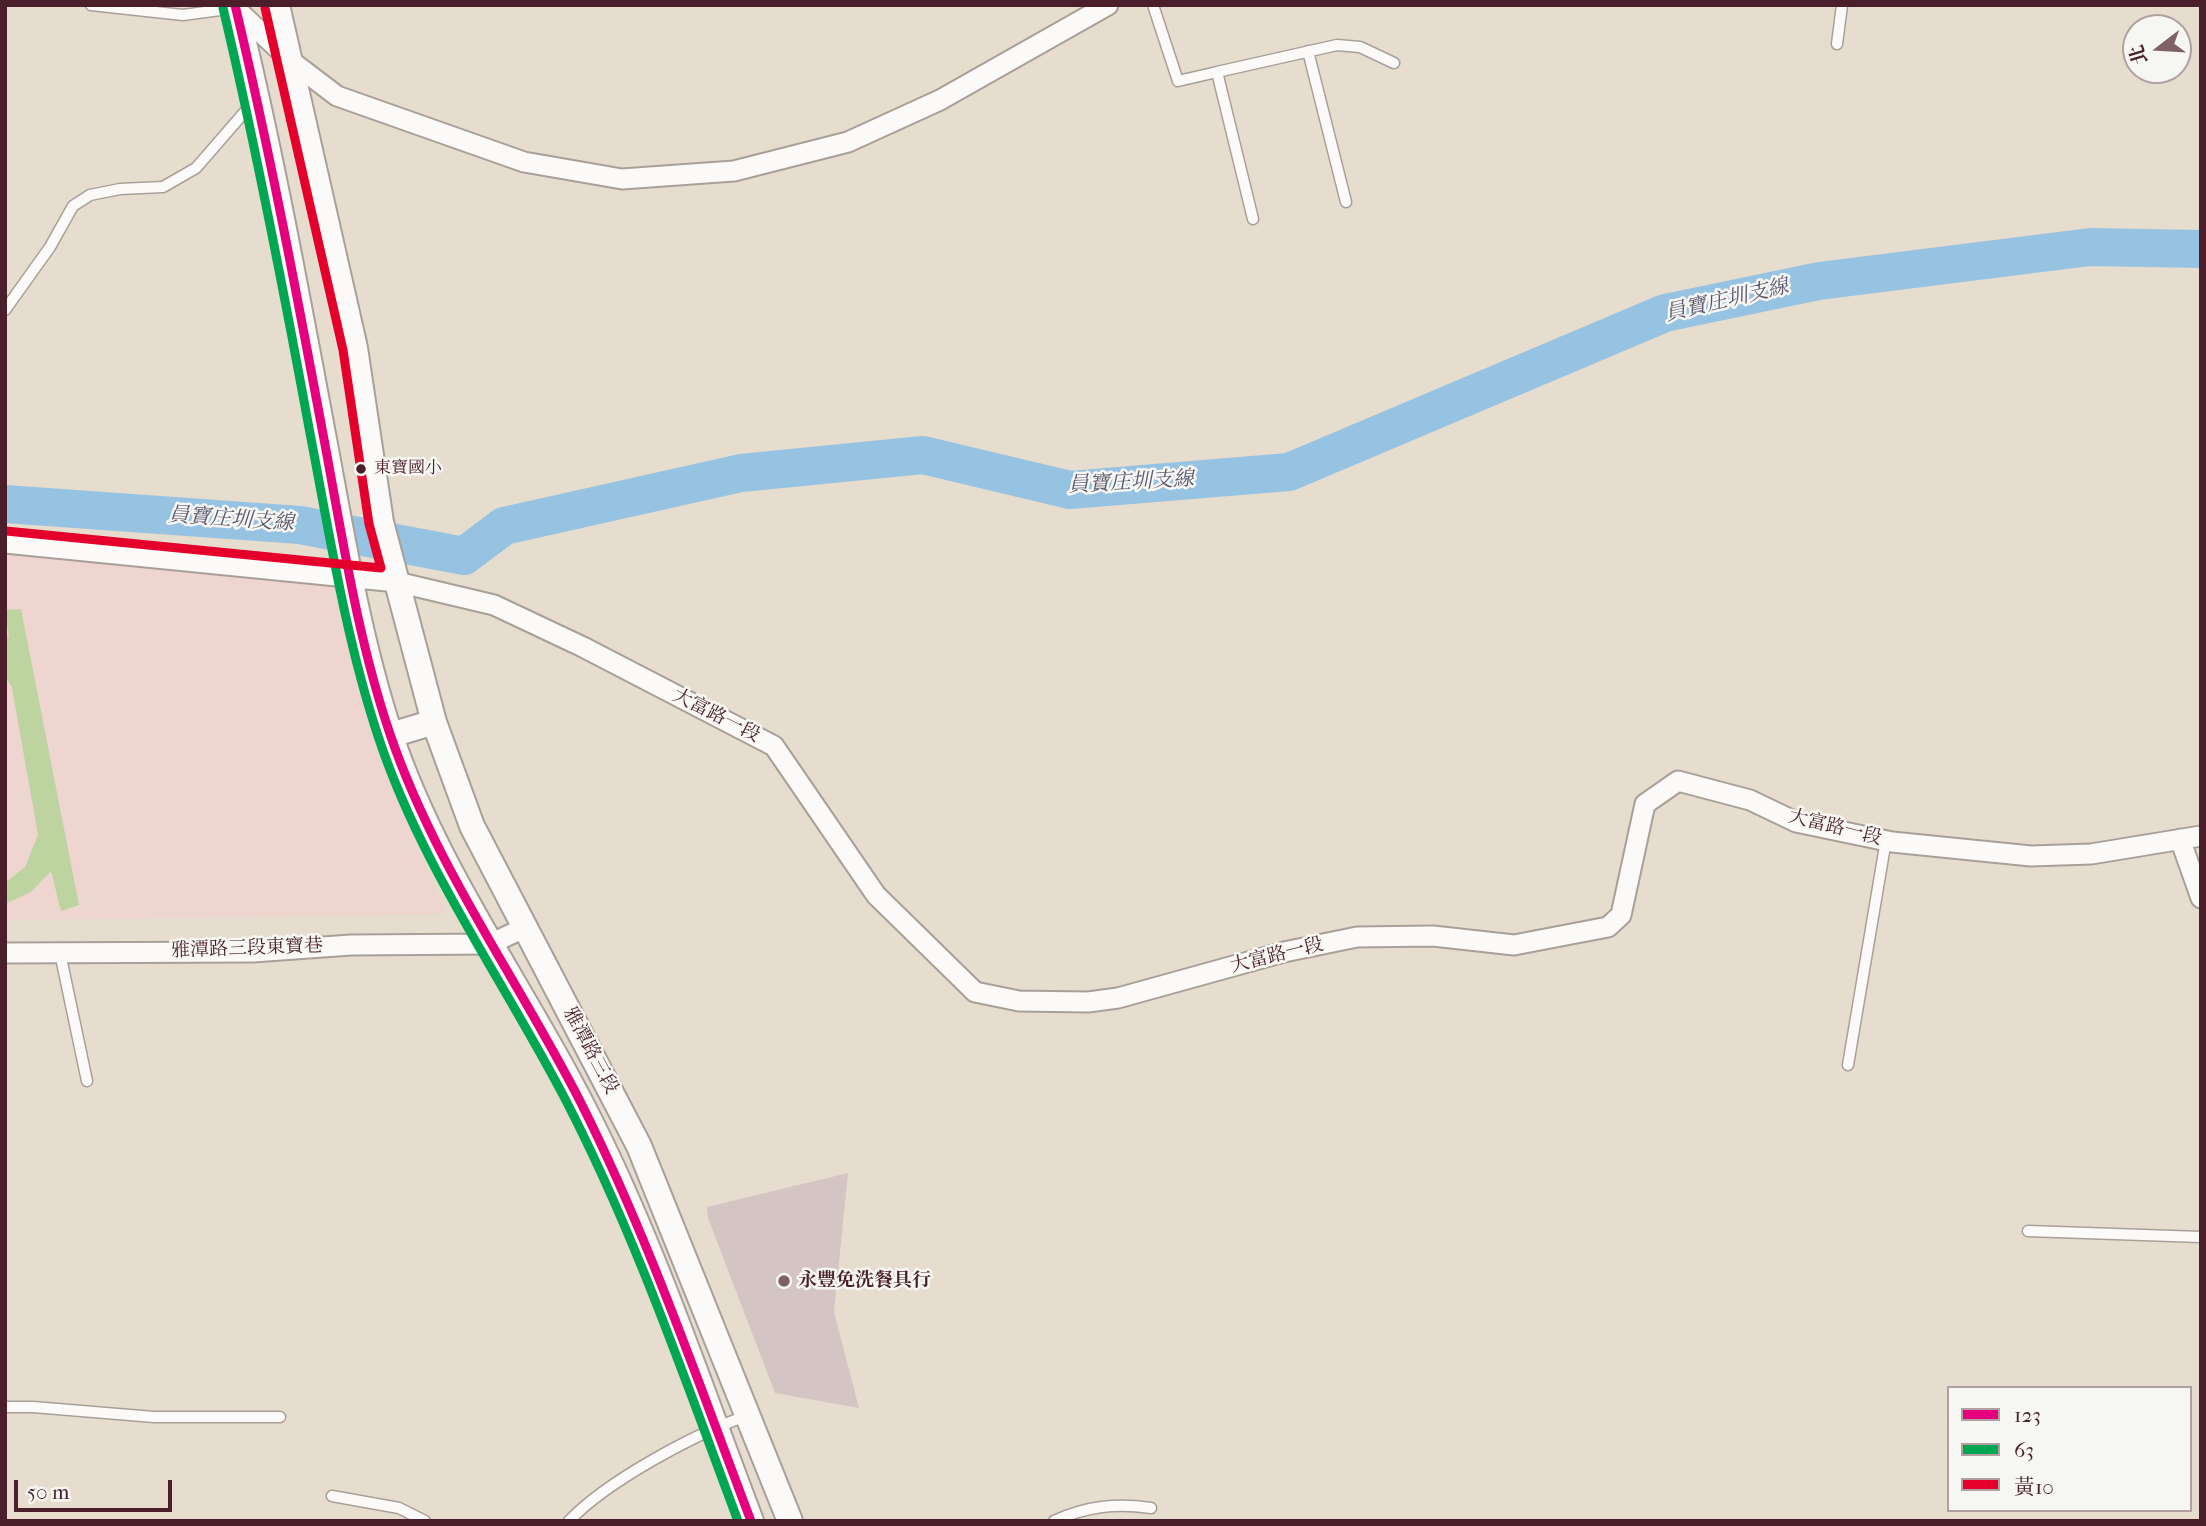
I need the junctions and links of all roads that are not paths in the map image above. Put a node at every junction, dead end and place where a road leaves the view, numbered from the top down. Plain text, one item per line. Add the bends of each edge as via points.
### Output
1 (91, 5) edge
2 (277, 5) edge
3 (1108, 5) edge
4 (1153, 5) edge
5 (1842, 5) edge
6 (235, 7) edge
7 (1837, 44) dead end
8 (1308, 51) junction
9 (291, 61) junction
10 (1394, 64) dead end
11 (1217, 72) junction
12 (257, 97) junction
13 (1346, 202) dead end
14 (1253, 219) dead end
15 (5, 310) edge
16 (5, 543) edge
17 (350, 578) junction
18 (397, 582) junction
19 (434, 722) junction
20 (391, 735) junction
21 (2201, 836) edge
22 (2180, 839) junction
23 (1886, 840) junction
24 (2201, 898) edge
25 (524, 928) junction
26 (490, 943) junction
27 (5, 953) edge
28 (60, 953) junction
29 (1848, 1065) dead end
30 (87, 1081) dead end
31 (2028, 1231) dead end
32 (2201, 1237) edge
33 (5, 1407) edge
34 (749, 1415) junction
35 (280, 1417) dead end
36 (715, 1426) junction
37 (332, 1496) dead end
38 (1151, 1508) dead end
39 (425, 1521) edge
40 (569, 1521) edge
41 (751, 1521) edge
42 (790, 1521) edge
43 (1054, 1521) edge

1 - 6 lane via 183,15
2 - 9 street, 雅潭路三段
3 - 9 street via 940,100 848,142 721,172 622,179 524,162 337,96
4 - 11 lane via 1178,81
5 - 7 lane
6 - 9 street
6 - 12 street, 雅潭路三段
8 - 10 lane via 1337,45 1360,47
8 - 11 lane
8 - 13 lane
9 - 18 street, 雅潭路三段 via 355,348 382,522
11 - 14 lane
12 - 15 lane via 196,168 163,187 90,195 73,206
12 - 17 street, 雅潭路三段
16 - 17 street, 大富路一段
17 - 18 street, 大富路一段
17 - 20 street, 雅潭路三段
18 - 19 street, 雅潭路三段
18 - 23 street, 大富路一段 via 494,605 774,746 876,895 975,992 1019,1001 1118,998 1284,952 1357,937 1433,936 1514,945 1608,927 1620,915 1645,804 1678,781 1750,800 1796,822
19 - 20 street
19 - 25 street, 雅潭路三段 via 472,826
20 - 26 street, 雅潭路三段 via 437,845
21 - 22 street, 大富路一段
22 - 23 street, 大富路一段 via 2091,854 2031,856
22 - 24 street
23 - 29 lane
25 - 26 street
25 - 34 street, 雅潭路三段 via 639,1146
26 - 28 street, 雅潭路三段東寶巷
26 - 36 street, 雅潭路三段 via 598,1135
27 - 28 street, 雅潭路三段東寶巷
28 - 30 lane
31 - 32 lane
33 - 35 lane via 154,1417
34 - 36 lane
34 - 42 street, 雅潭路三段
36 - 40 lane via 585,1504
36 - 41 street, 雅潭路三段
37 - 39 lane via 398,1508
38 - 43 lane via 1098,1506

